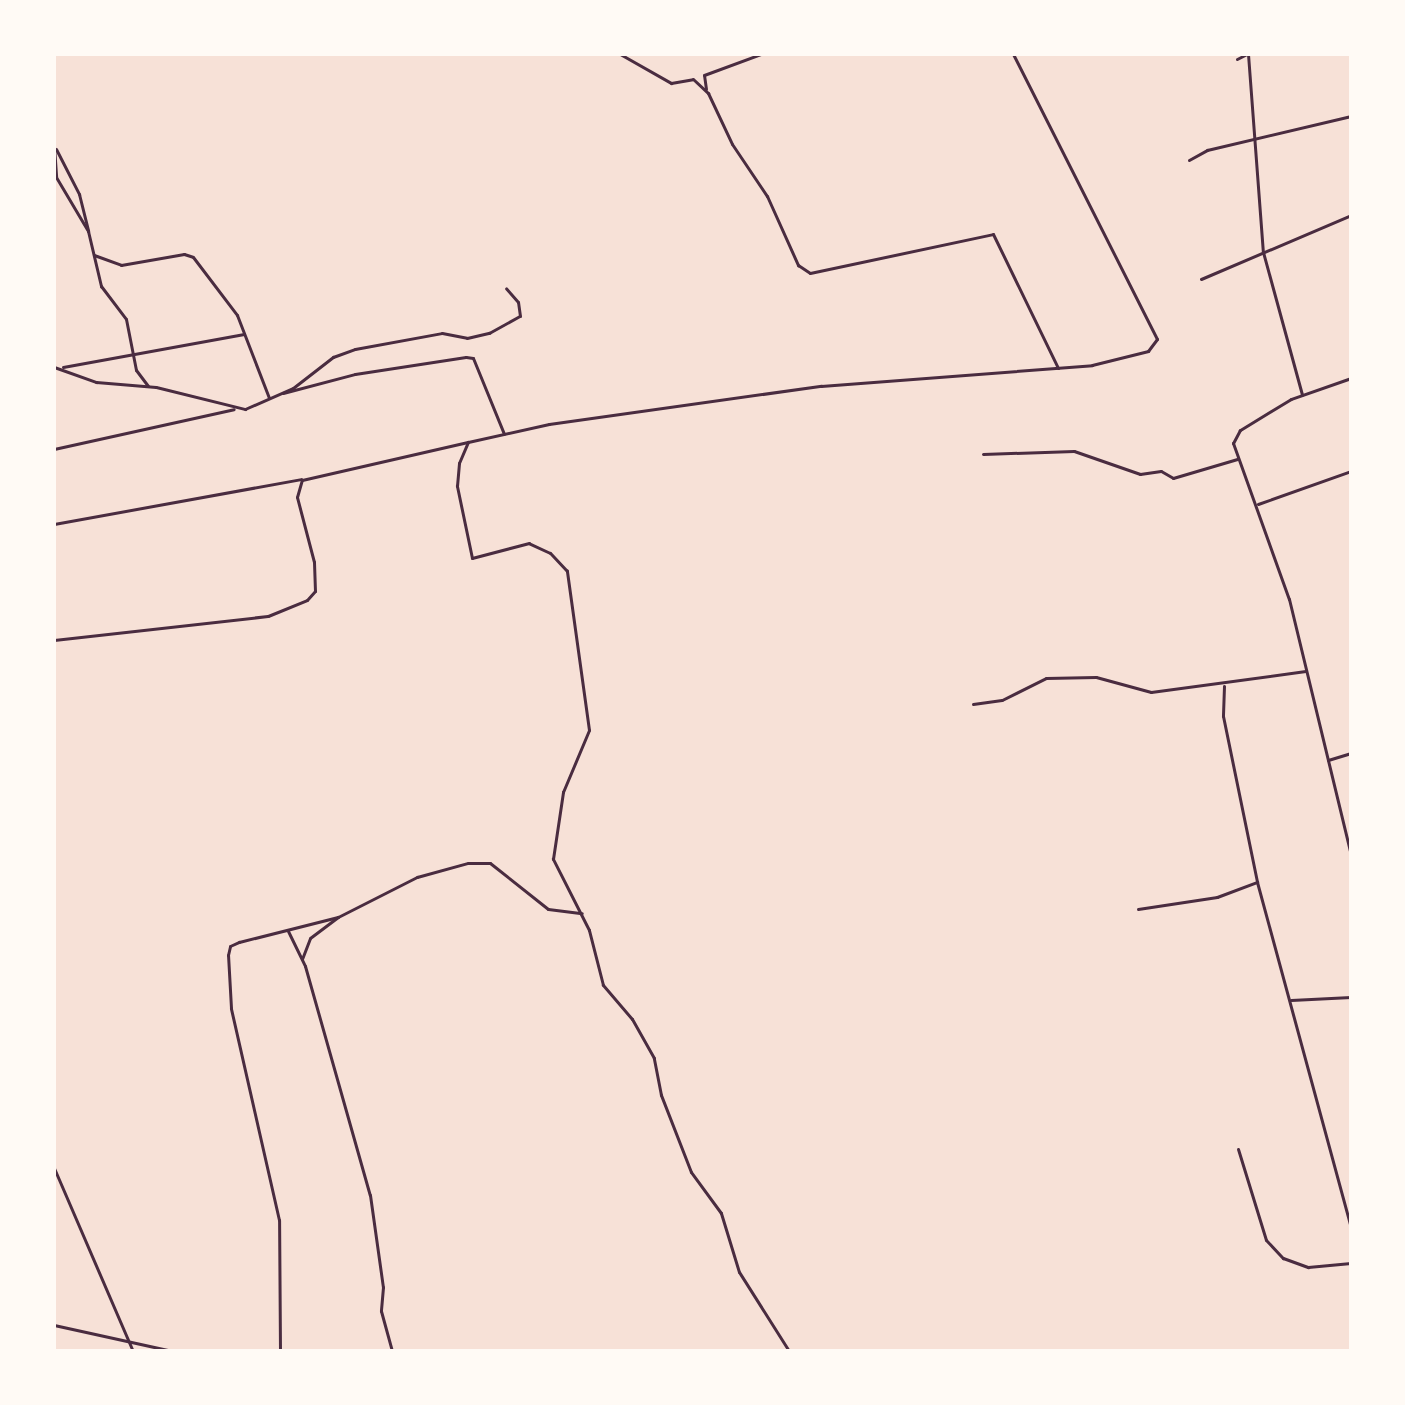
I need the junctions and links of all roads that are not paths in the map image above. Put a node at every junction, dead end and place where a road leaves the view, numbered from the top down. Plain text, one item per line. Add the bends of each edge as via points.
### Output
1 (620, 54) edge
2 (761, 54) edge
3 (1013, 54) edge
4 (1248, 54) edge
5 (1237, 59) dead end
6 (704, 75) junction
7 (693, 79) junction
8 (708, 93) junction
9 (1351, 116) edge
10 (1252, 141) junction
11 (54, 146) edge
12 (1189, 160) dead end
13 (1351, 215) edge
14 (88, 231) junction
15 (1263, 252) junction
16 (94, 255) junction
17 (1201, 279) dead end
18 (506, 288) dead end
19 (245, 334) junction
20 (134, 354) junction
21 (54, 367) edge
22 (63, 367) junction
23 (1058, 369) junction
24 (1351, 378) edge
25 (148, 386) junction
26 (280, 393) junction
27 (1302, 395) junction
28 (269, 398) junction
29 (238, 408) junction
30 (504, 434) junction
31 (468, 442) junction
32 (54, 449) edge
33 (983, 454) dead end
34 (1237, 459) junction
35 (1351, 471) edge
36 (302, 480) junction
37 (1258, 504) junction
38 (54, 524) edge
39 (54, 640) edge
40 (1306, 671) junction
41 (1224, 686) junction
42 (973, 704) dead end
43 (1351, 753) edge
44 (1327, 761) junction
45 (1350, 838) edge
46 (1351, 855) edge
47 (1257, 882) junction
48 (1138, 909) dead end
49 (582, 913) junction
50 (338, 917) junction
51 (288, 931) junction
52 (302, 959) junction
53 (1351, 997) edge
54 (1291, 1000) junction
55 (1238, 1149) dead end
56 (54, 1168) edge
57 (1350, 1217) edge
58 (1351, 1227) edge
59 (1351, 1263) edge
60 (54, 1325) edge
61 (129, 1341) junction
62 (133, 1351) edge
63 (172, 1351) edge
64 (280, 1351) edge
65 (392, 1351) edge
66 (789, 1351) edge

1 - 7 street via 671,83
2 - 6 street
3 - 23 street via 1157,339 1148,351 1116,362
4 - 5 street
4 - 10 street
6 - 7 street
6 - 8 street
7 - 8 street
8 - 23 street via 732,144 767,196 798,265 810,273 821,272 993,234
9 - 10 street
10 - 12 street via 1207,150
10 - 15 street
11 - 14 street via 79,194
11 - 14 street via 56,177
13 - 15 street
14 - 16 street
15 - 17 street
15 - 27 street
16 - 19 street via 121,265 193,257 224,294
16 - 20 street via 101,286 126,319
18 - 26 street via 521,309 517,320 467,338 442,333 355,349 333,357
19 - 20 street
19 - 28 street
20 - 22 street
20 - 25 street via 136,370
21 - 22 street
22 - 25 street via 96,382
23 - 30 street via 821,386
24 - 27 street
25 - 29 street
26 - 28 street
26 - 30 street via 355,374 473,358
27 - 34 street via 1240,430 1233,443
28 - 29 street
29 - 32 street
30 - 31 street
31 - 36 street
31 - 49 street via 457,486 472,558 529,543 550,553 567,571 589,730 563,792 552,854
33 - 34 street via 1088,453 1140,474 1161,471 1173,478
34 - 37 street
35 - 37 street
36 - 38 street via 293,477
36 - 39 street via 297,497 314,562 315,591 307,600 268,616
37 - 40 street
40 - 41 street
40 - 44 street
41 - 42 street via 1142,691 1074,675 1038,680 1002,700
41 - 47 street via 1223,716
43 - 44 street
44 - 45 street
45 - 46 street
47 - 48 street via 1217,897
47 - 54 street
49 - 50 street via 548,909 490,863 479,862 417,877
49 - 66 street via 603,985 632,1019 654,1058 661,1095 691,1172 721,1213 739,1272
50 - 51 street
50 - 52 street via 310,938
51 - 52 street
51 - 64 street via 239,942 230,946 228,955 231,1008 279,1220
52 - 65 street via 370,1195 383,1287 381,1311
53 - 54 street
54 - 57 street
55 - 59 street via 1266,1240 1283,1258 1308,1267
56 - 61 street
57 - 58 street
60 - 61 street
61 - 62 street
61 - 63 street

